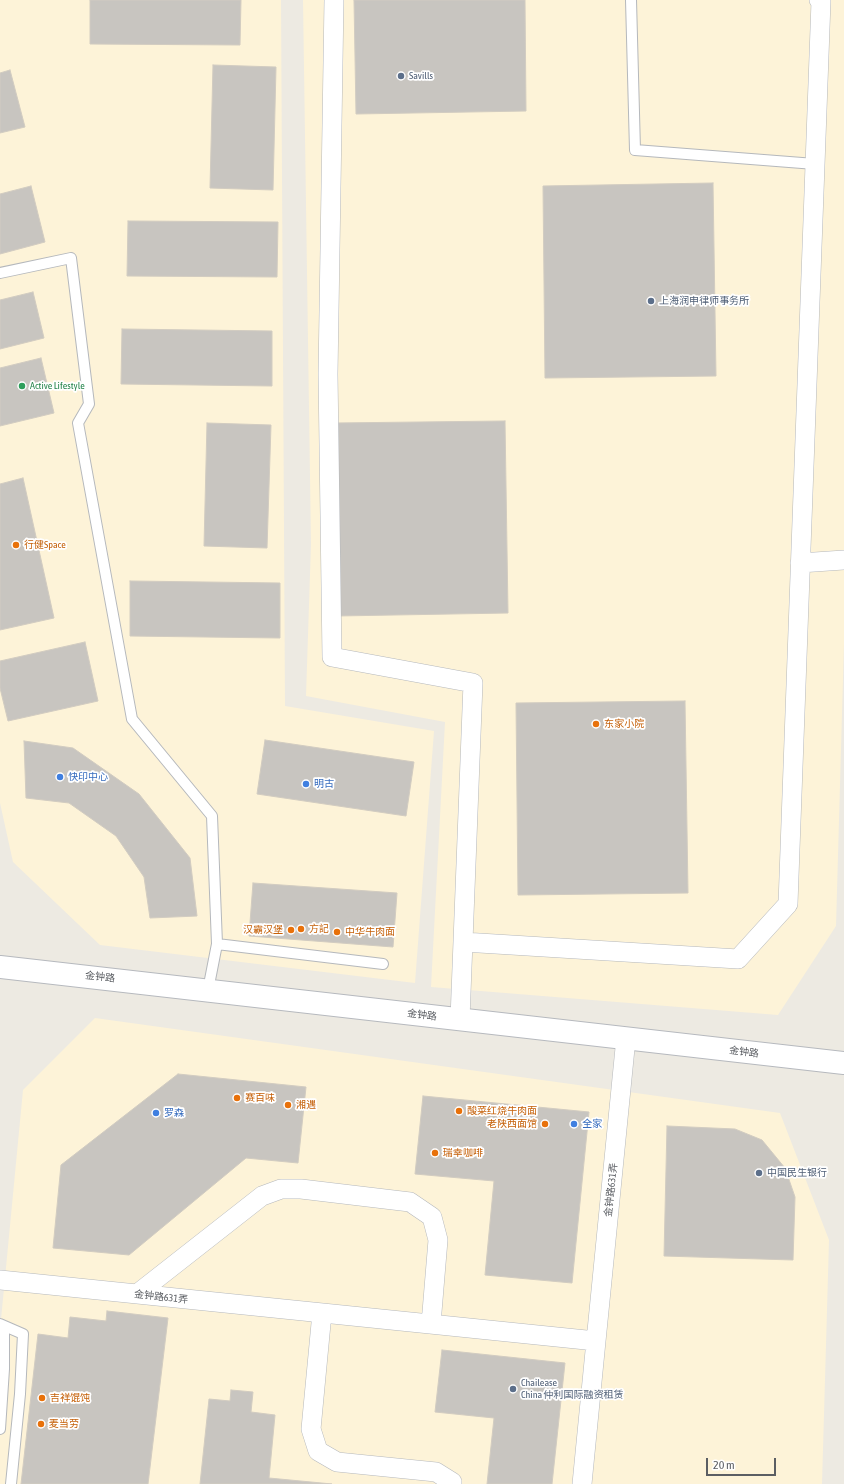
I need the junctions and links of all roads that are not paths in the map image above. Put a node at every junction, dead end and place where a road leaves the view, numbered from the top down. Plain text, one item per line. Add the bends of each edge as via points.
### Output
1 (334, 0) edge
2 (631, 0) edge
3 (819, 0) edge
4 (815, 164) junction
5 (0, 273) edge
6 (844, 560) edge
7 (800, 563) junction
8 (463, 942) junction
9 (217, 944) junction
10 (383, 964) dead end
11 (0, 967) edge
12 (208, 990) junction
13 (460, 1019) junction
14 (626, 1038) junction
15 (844, 1063) edge
16 (0, 1280) edge
17 (137, 1294) junction
18 (322, 1313) junction
19 (431, 1324) junction
20 (2, 1326) edge
21 (596, 1341) junction
22 (0, 1428) edge
23 (11, 1484) edge
24 (452, 1484) edge
25 (582, 1484) edge

1 - 8 street via 328,374 332,657 473,683
2 - 4 lane via 635,150
3 - 4 street via 821,1
4 - 7 street
5 - 9 lane via 71,258 89,404 78,423 132,719 212,816
6 - 7 street
7 - 8 street via 788,904 738,959
8 - 13 street
9 - 10 lane
9 - 12 lane
11 - 12 street, 金钟路
12 - 13 street, 金钟路
13 - 14 street, 金钟路
14 - 15 street, 金钟路
14 - 21 street, 金钟路631弄
16 - 17 street, 金钟路631弄
17 - 18 street, 金钟路631弄
17 - 19 street via 262,1196 281,1189 301,1189 410,1202 432,1217 438,1240
18 - 19 street, 金钟路631弄
18 - 24 street via 311,1429 318,1451 337,1462 436,1472
19 - 21 street, 金钟路631弄
20 - 22 lane via 4,1369
20 - 23 lane via 23,1334
21 - 25 street, 金钟路631弄

